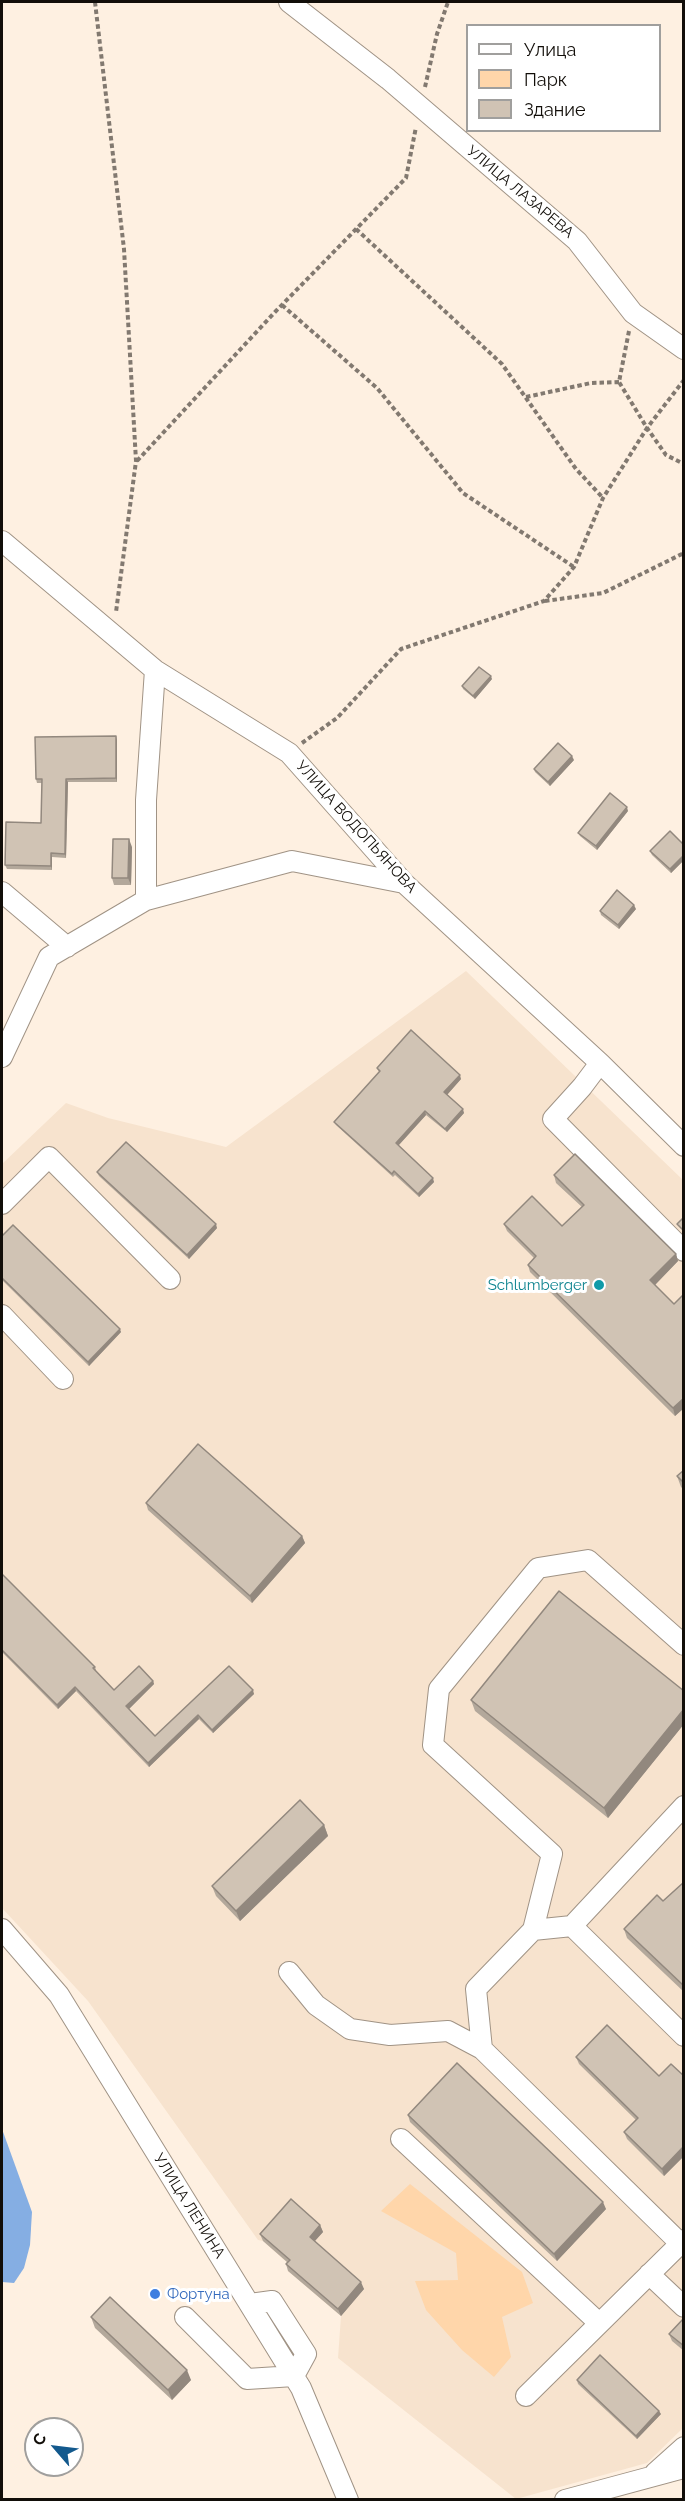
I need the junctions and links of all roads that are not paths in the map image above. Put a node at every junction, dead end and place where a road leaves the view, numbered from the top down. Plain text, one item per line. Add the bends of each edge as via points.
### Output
1 (289, 2) edge
2 (684, 349) edge
3 (2, 541) edge
4 (154, 670) junction
5 (404, 883) junction
6 (2, 892) edge
7 (146, 900) junction
8 (67, 947) junction
9 (2, 1057) edge
10 (600, 1063) junction
11 (684, 1146) edge
12 (2, 1204) edge
13 (684, 1251) edge
14 (170, 1279) dead end
15 (2, 1315) edge
16 (63, 1378) dead end
17 (684, 1645) edge
18 (684, 1806) edge
19 (572, 1926) junction
20 (2, 1929) edge
21 (532, 1930) junction
22 (289, 1972) dead end
23 (684, 2036) edge
24 (482, 2049) junction
25 (401, 2139) dead end
26 (682, 2241) edge
27 (649, 2274) junction
28 (684, 2307) edge
29 (185, 2317) dead end
30 (599, 2323) junction
31 (294, 2376) junction
32 (526, 2396) dead end
33 (684, 2446) edge
34 (684, 2468) edge
35 (651, 2477) junction
36 (348, 2499) edge
37 (565, 2499) edge

1 - 2 street, УЛИЦА ЛАЗАРЕВА via 421,107 577,241 633,313
3 - 4 street, УЛИЦА ВОДОПЬЯНОВА
4 - 5 street, УЛИЦА ВОДОПЬЯНОВА via 289,753
4 - 7 street via 146,800
5 - 7 street via 292,861
5 - 10 street, УЛИЦА ВОДОПЬЯНОВА
6 - 8 street
7 - 8 street
8 - 9 street via 50,957
10 - 11 street, УЛИЦА ВОДОПЬЯНОВА
10 - 13 street via 553,1119
12 - 14 street via 49,1157
15 - 16 street
17 - 21 street via 588,1560 538,1568 439,1689 434,1745 552,1854
18 - 19 street
19 - 21 street
19 - 23 street
20 - 31 street, УЛИЦА ЛЕНИНА via 59,1995
21 - 24 street via 476,1989
22 - 24 street via 316,2006 350,2029 390,2035 448,2031
24 - 26 street
25 - 30 street
26 - 27 street
27 - 28 street
27 - 30 street
29 - 31 street via 247,2379
30 - 32 street
31 - 36 street, УЛИЦА ЛЕНИНА
33 - 35 street
34 - 35 street
35 - 37 street

